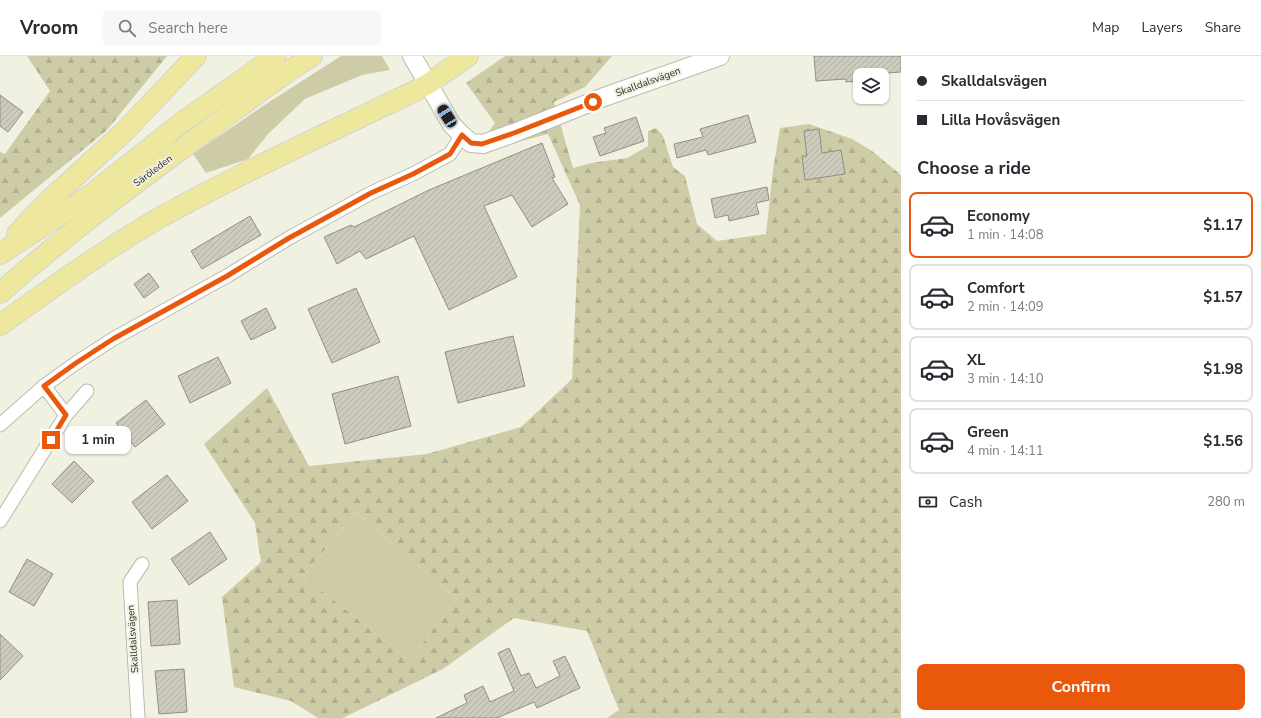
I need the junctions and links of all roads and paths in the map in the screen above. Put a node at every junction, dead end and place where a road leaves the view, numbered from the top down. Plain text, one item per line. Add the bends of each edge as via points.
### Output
1 (196, 56) edge
2 (276, 56) edge
3 (312, 56) edge
4 (412, 56) edge
5 (468, 56) edge
6 (720, 56) edge
7 (428, 84) junction
8 (462, 135) junction
9 (0, 253) edge
10 (0, 293) edge
11 (0, 325) edge
12 (44, 386) junction
13 (87, 391) dead end
14 (66, 415) junction
15 (0, 425) edge
16 (0, 521) edge
17 (142, 564) dead end
18 (138, 718) edge

1 - 9 main road via 124,132 45,204
2 - 9 main road, Säröleden via 181,123 89,196
3 - 10 main road, Säröleden via 97,213
4 - 7 street
5 - 7 main road
6 - 8 street, Skalldalsvägen via 482,144 471,143
7 - 8 street via 452,125
7 - 11 main road via 287,152 160,218 87,263
8 - 12 street via 450,154 289,238 227,276 113,339
12 - 14 street
12 - 15 street
13 - 14 street
14 - 16 street
17 - 18 street, Skalldalsvägen via 130,582

